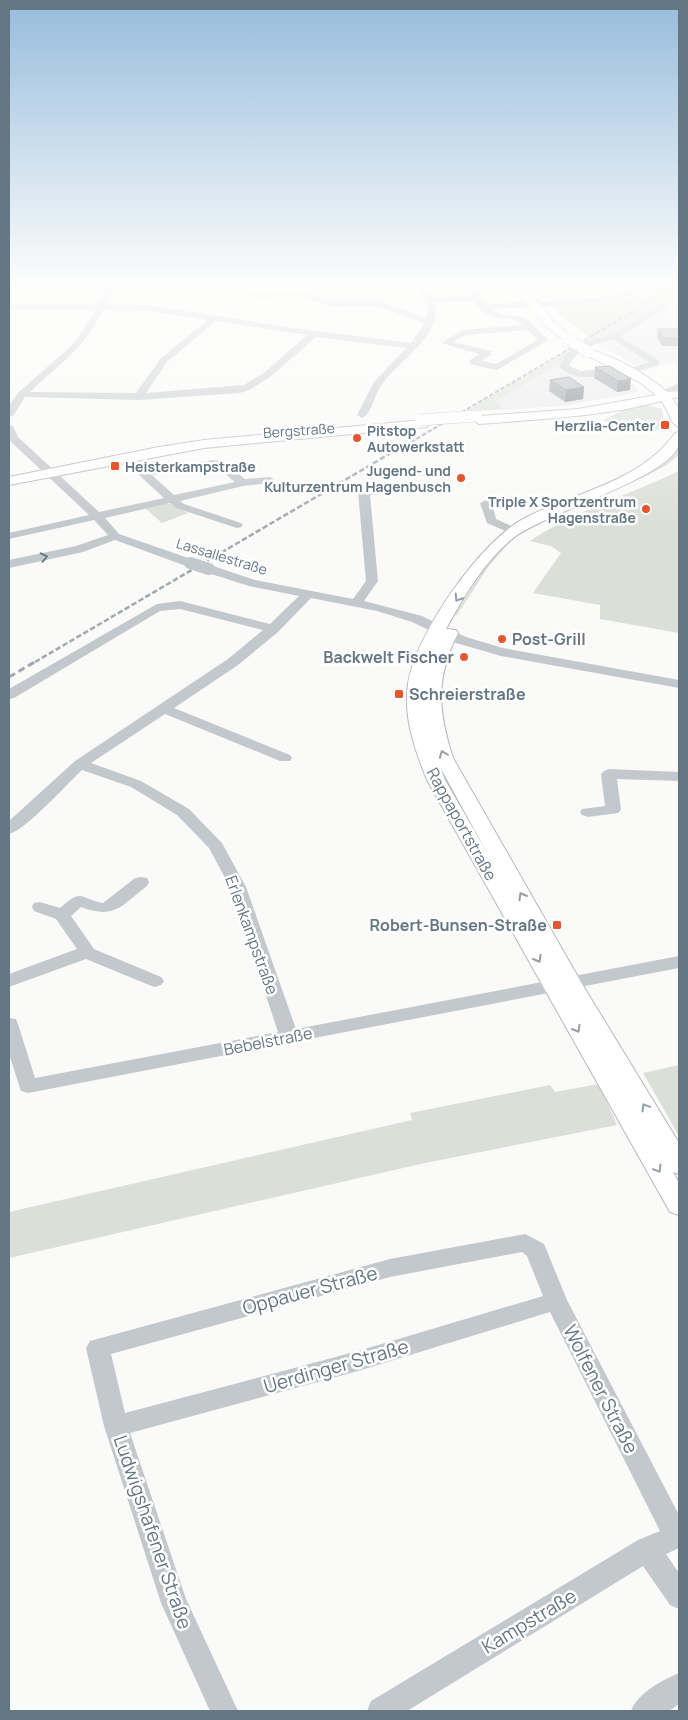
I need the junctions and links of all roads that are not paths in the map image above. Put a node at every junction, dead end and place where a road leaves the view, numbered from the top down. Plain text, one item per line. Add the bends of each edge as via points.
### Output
1 (52, 367) edge
2 (159, 367) edge
3 (276, 367) edge
4 (393, 367) edge
5 (566, 367) edge
6 (620, 367) edge
7 (620, 367) edge
8 (637, 367) edge
9 (625, 370) junction
10 (673, 393) edge
11 (22, 394) junction
12 (648, 395) junction
13 (138, 397) junction
14 (9, 414) edge
15 (362, 416) dead end
16 (478, 418) junction
17 (679, 423) edge
18 (10, 435) edge
19 (679, 439) edge
20 (677, 462) dead end
21 (47, 471) junction
22 (9, 476) edge
23 (270, 480) dead end
24 (9, 481) edge
25 (243, 483) junction
26 (432, 487) dead end
27 (173, 499) junction
28 (486, 503) dead end
29 (97, 516) junction
30 (237, 525) dead end
31 (514, 531) junction
32 (9, 536) edge
33 (115, 536) junction
34 (9, 564) edge
35 (308, 594) junction
36 (356, 603) junction
37 (273, 629) junction
38 (444, 632) junction
39 (679, 684) edge
40 (9, 695) edge
41 (163, 708) junction
42 (285, 758) dead end
43 (80, 764) junction
44 (679, 777) edge
45 (588, 812) dead end
46 (9, 828) edge
47 (141, 882) dead end
48 (40, 907) dead end
49 (62, 915) junction
50 (86, 952) junction
51 (679, 962) edge
52 (9, 981) edge
53 (155, 981) dead end
54 (562, 985) junction
55 (9, 1024) edge
56 (289, 1037) junction
57 (679, 1164) edge
58 (679, 1205) edge
59 (525, 1243) joint
60 (556, 1301) junction
61 (98, 1348) joint
62 (116, 1426) junction
63 (678, 1536) edge
64 (647, 1549) junction
65 (679, 1596) edge
66 (679, 1687) edge
67 (224, 1711) edge
68 (381, 1711) edge
69 (645, 1711) edge

1 - 11 street
2 - 13 street
3 - 13 street via 246,389
4 - 15 street via 376,386
5 - 9 street via 580,373
6 - 9 main road
7 - 9 main road
8 - 9 street
9 - 10 main road
9 - 12 main road via 648,389
10 - 12 main road, Bergstraße
10 - 16 main road, Bergstraße via 610,408 564,414
10 - 17 main road
11 - 13 street
11 - 14 street
12 - 16 main road, Bergstraße via 561,410
16 - 21 main road, Bergstraße via 232,440
18 - 21 street
19 - 31 main road, Rappaportstraße via 664,456 636,474 544,514
20 - 38 main road, Rappaportstraße via 541,525 518,540 501,557
21 - 22 main road, Bergstraße
21 - 24 main road, Bergstraße
21 - 29 street, Lassallestraße
23 - 25 street
25 - 27 street
25 - 27 street via 214,463 144,473
26 - 36 street via 364,492 372,581
27 - 29 street
27 - 30 street via 191,511
28 - 31 street via 491,521
29 - 32 street
29 - 33 street, Lassallestraße
31 -> 38 main road, Rappaportstraße via 477,567
34 -> 33 street via 79,549
33 - 35 street, Lassallestraße, bridge via 252,583
35 - 36 street, Lassallestraße
35 - 37 street
36 - 38 street, Lassallestraße via 417,619
37 - 40 street via 180,605 158,608
37 - 41 street via 233,662
38 - 39 street, Lassallestraße via 519,656
38 - 54 main road, Rappaportstraße via 430,642 416,683 417,727 424,751 436,780
41 - 42 street
41 - 43 street
43 - 46 street
43 - 56 street, Erlenkampstraße via 136,784 183,812 216,846 238,887
44 - 45 street via 609,774 613,810
47 - 49 street via 107,908 79,900
48 - 49 street
49 - 50 street
50 - 52 street
50 - 53 street
51 - 54 street
54 - 56 street, Bebelstraße
57 -> 54 main road, Rappaportstraße
54 -> 58 main road, Rappaportstraße
55 - 56 street, Bebelstraße via 28,1086
59 - 60 street, Wolfener Straße via 536,1250
59 - 61 street, Oppauer Straße via 390,1268
60 - 62 street, Uerdinger Straße via 358,1361
60 - 63 street, Wolfener Straße
61 - 62 street, Ludwigshafener Straße
62 - 67 street, Ludwigshafener Straße via 174,1603
63 - 64 street, Kampstraße
64 - 65 street
64 - 68 street, Kampstraße
66 - 69 street

